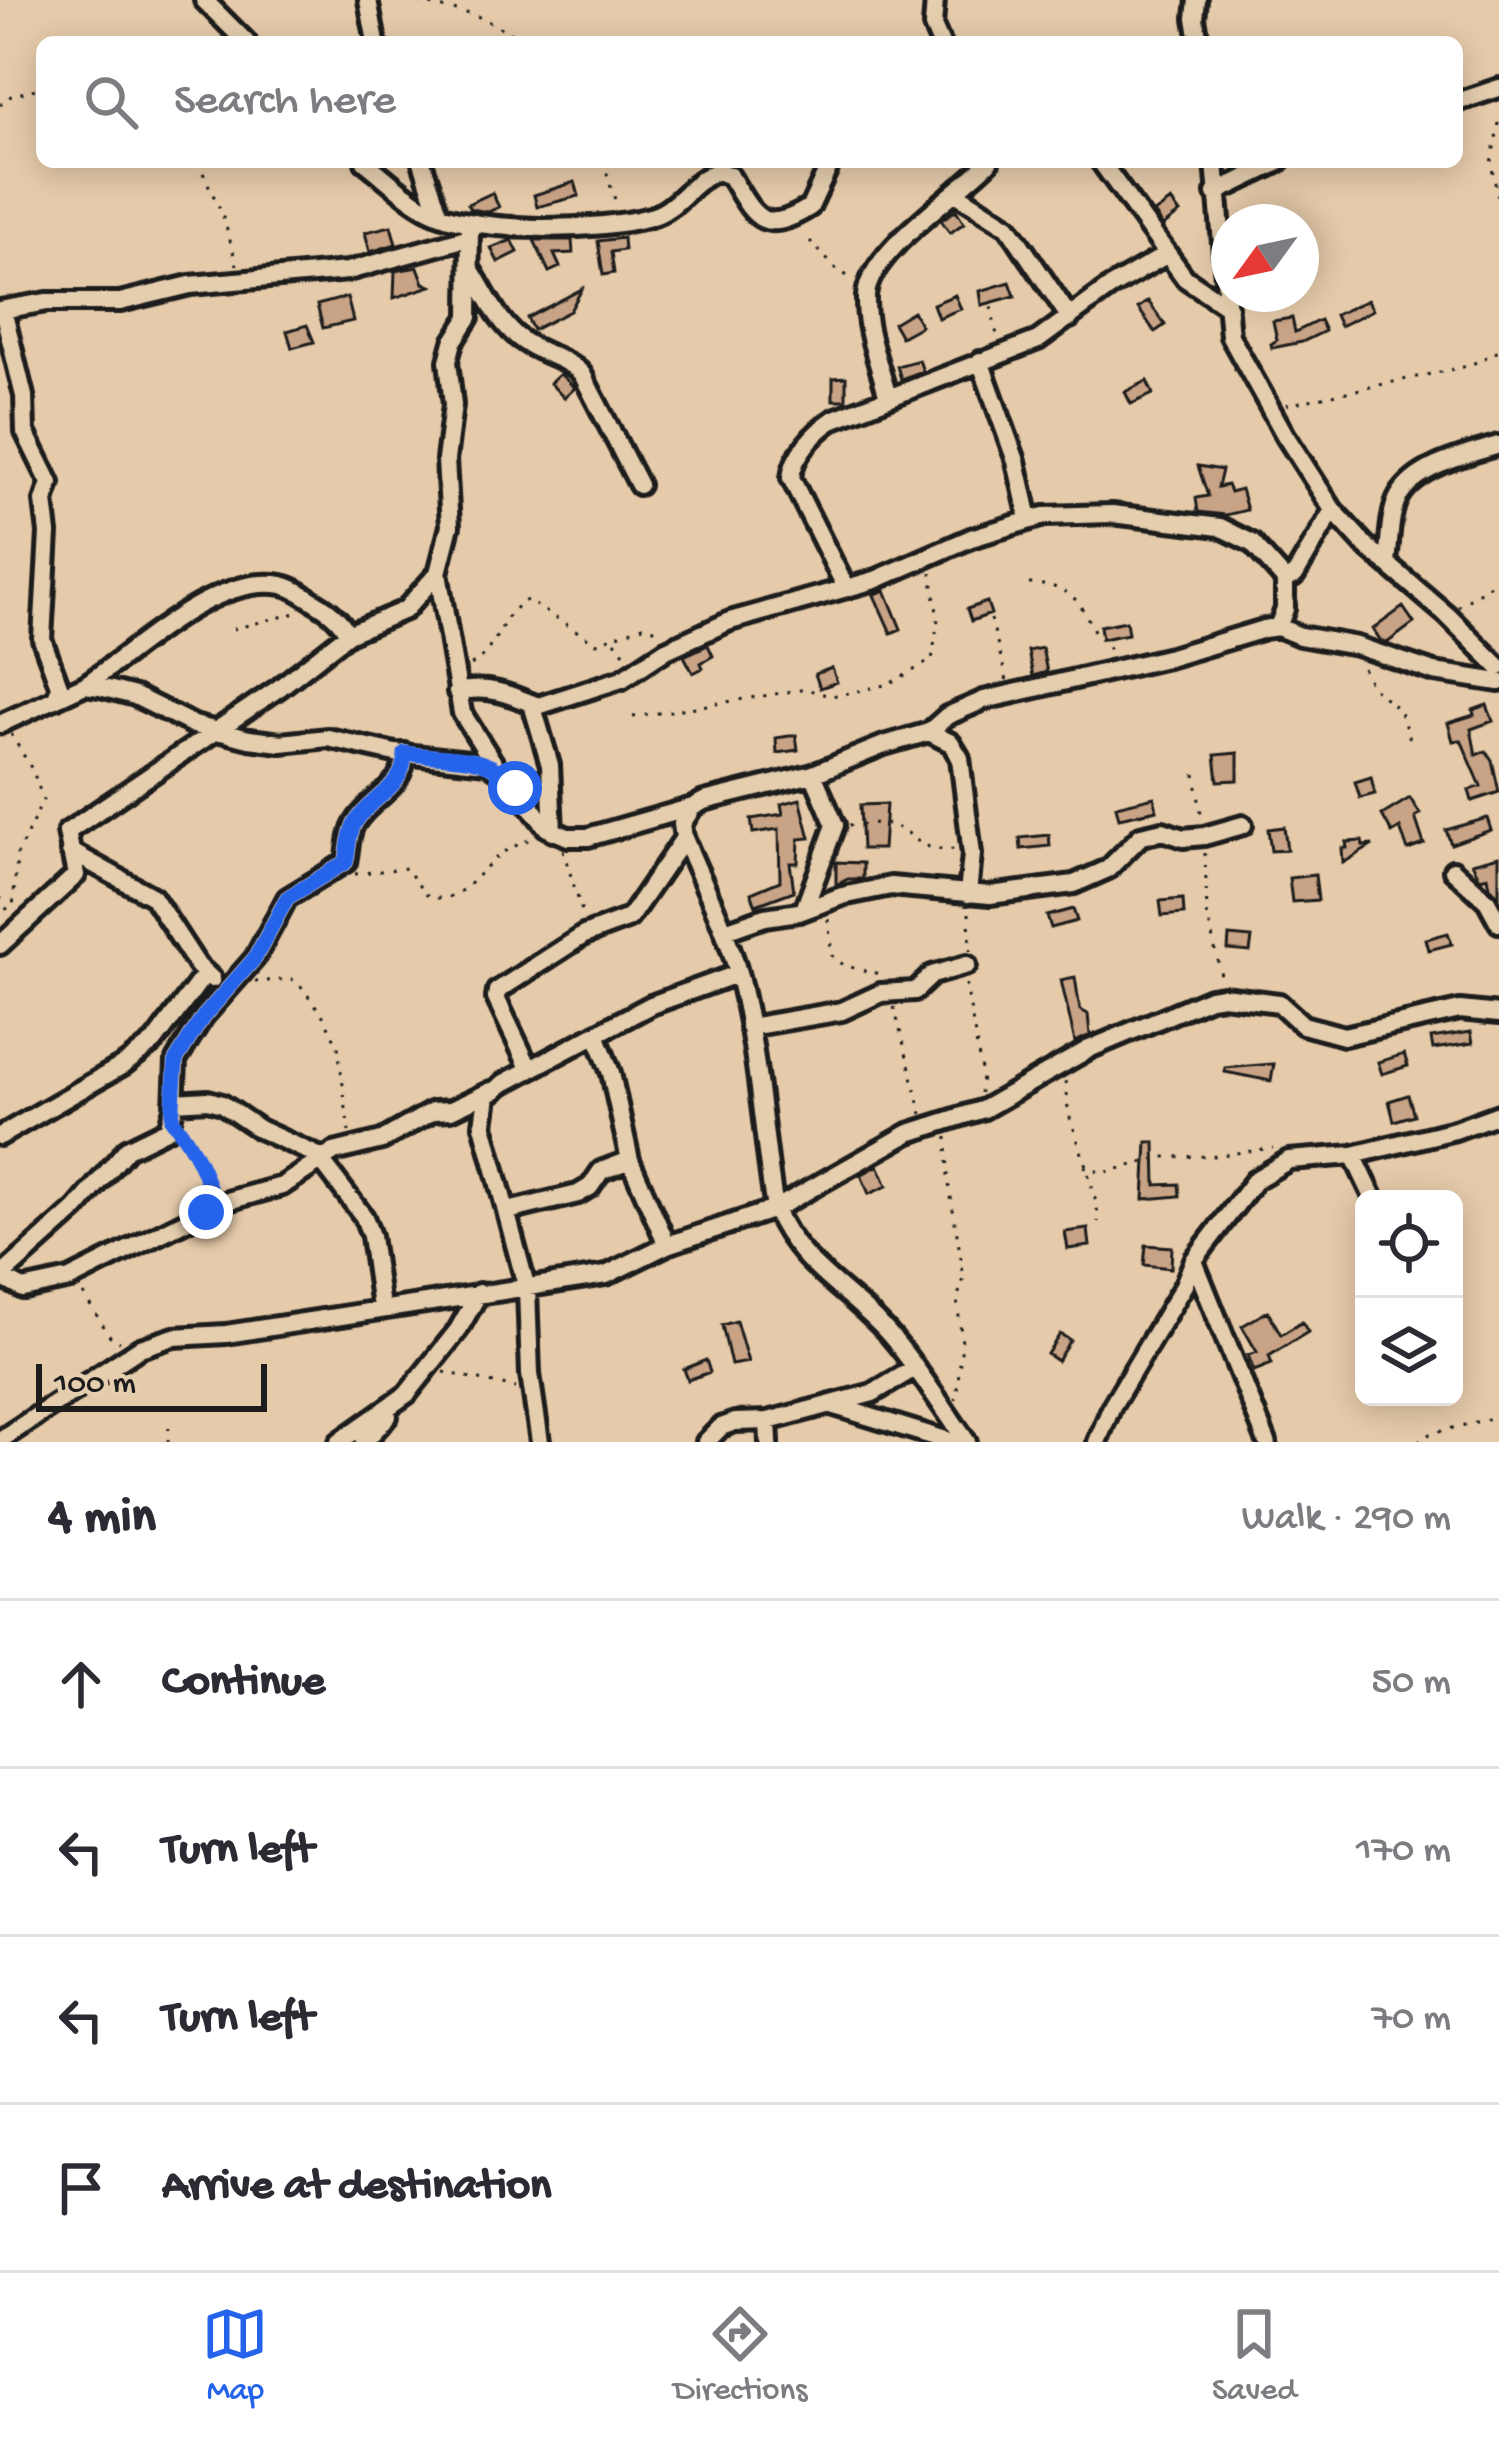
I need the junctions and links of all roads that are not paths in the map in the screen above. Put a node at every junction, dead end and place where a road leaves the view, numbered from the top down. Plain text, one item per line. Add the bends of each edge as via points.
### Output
1 (204, 0) edge
2 (368, 0) edge
3 (935, 0) edge
4 (1197, 0) edge
5 (240, 36) edge
6 (375, 36) edge
7 (937, 36) edge
8 (1198, 36) edge
9 (1499, 88) edge
10 (1463, 100) edge
11 (373, 168) edge
12 (424, 168) edge
13 (828, 168) edge
14 (983, 168) edge
15 (1105, 168) edge
16 (1215, 168) edge
17 (1267, 168) edge
18 (1215, 193) junction
19 (957, 194) junction
20 (1216, 204) edge
21 (439, 214) junction
22 (470, 231) junction
23 (1166, 255) junction
24 (471, 269) junction
25 (1211, 296) edge
26 (2, 310) edge
27 (1228, 312) edge
28 (1070, 318) junction
29 (980, 361) junction
30 (887, 398) junction
31 (1499, 445) edge
32 (639, 485) dead end
33 (1333, 510) junction
34 (1029, 519) junction
35 (1387, 562) junction
36 (438, 573) junction
37 (1286, 580) junction
38 (845, 586) junction
39 (1278, 627) junction
40 (348, 634) junction
41 (1499, 667) edge
42 (1499, 682) edge
43 (85, 685) junction
44 (457, 692) junction
45 (55, 699) junction
46 (532, 704) junction
47 (2, 723) edge
48 (214, 730) junction
49 (929, 732) junction
50 (405, 753) junction
51 (498, 770) junction
52 (813, 774) junction
53 (693, 807) junction
54 (1243, 825) dead end
55 (550, 830) junction
56 (684, 838) junction
57 (70, 851) junction
58 (1453, 870) dead end
59 (968, 894) junction
60 (804, 910) junction
61 (1497, 912) edge
62 (725, 931) junction
63 (8, 932) edge
64 (967, 965) road end
65 (737, 970) junction
66 (205, 974) junction
67 (231, 985) junction
68 (1499, 1014) edge
69 (749, 1027) junction
70 (596, 1034) junction
71 (530, 1070) junction
72 (493, 1090) junction
73 (173, 1111) junction
74 (1499, 1114) edge
75 (0, 1136) edge
76 (1353, 1155) junction
77 (322, 1159) junction
78 (630, 1160) junction
79 (1370, 1190) edge
80 (775, 1209) junction
81 (508, 1211) junction
82 (668, 1245) junction
83 (1194, 1260) junction
84 (0, 1277) edge
85 (526, 1289) junction
86 (479, 1293) junction
87 (381, 1307) junction
88 (915, 1368) junction
89 (407, 1394) junction
90 (834, 1406) junction
91 (768, 1421) junction
92 (1100, 1436) edge
93 (0, 1440) edge
94 (940, 1440) edge
95 (339, 1442) edge
96 (364, 1442) edge
97 (540, 1442) edge
98 (706, 1442) edge
99 (770, 1442) edge
100 (967, 1442) edge
101 (1085, 1442) edge
102 (1267, 1442) edge

1 - 5 street
2 - 6 street
3 - 7 street
4 - 8 street
9 - 10 street
11 - 21 street
12 - 21 street
13 - 22 street via 810,207 785,218 748,211 730,176 718,171 655,216
14 - 19 street
15 - 23 street
16 - 18 street
17 - 18 street
18 - 20 street
19 - 28 street via 1008,226
19 - 30 street via 887,255 867,285
21 - 22 street
22 - 24 street
22 - 26 street via 364,268
23 - 25 street
23 - 28 street
24 - 32 street via 507,328 582,374
24 - 36 street via 468,321 448,361 450,526
26 - 45 street via 26,432 50,483 42,629 60,688
27 - 33 street via 1230,336
28 - 29 street via 1038,340
29 - 30 street
29 - 34 street
30 - 38 street via 826,424 791,469
31 - 35 street via 1409,484 1394,511
33 - 35 street
33 - 37 street
34 - 37 street via 1112,514 1220,527 1252,543
34 - 38 street
35 - 41 street
36 - 40 street via 405,610
36 - 44 street
37 - 39 street
38 - 46 street via 730,622 622,680
39 - 42 street
39 - 49 street via 1006,693 964,707
40 - 43 street via 283,585 247,586 190,610
40 - 48 street
43 - 45 street
43 - 48 street via 135,696
44 - 46 street via 476,687
44 - 51 street via 465,722
45 - 47 street
46 - 55 street via 550,765
48 - 50 street
48 - 57 street via 67,832
49 - 52 street
49 - 59 street via 951,742 960,758
50 - 51 street via 473,759
50 - 67 street via 395,784 356,821 346,862 287,898
51 - 55 street
52 - 53 street
52 - 60 street via 835,825
53 - 55 street via 588,837
53 - 56 street
54 - 59 street via 1183,838 1153,832 1129,843 1108,869 1074,884
56 - 62 street
56 - 71 street via 629,918 584,935 495,994
57 - 63 street via 74,878
57 - 66 street via 153,897
58 - 61 street
59 - 60 street via 891,886
60 - 62 street
62 - 65 street
64 - 69 street via 842,1011
65 - 69 street
65 - 70 street
66 - 67 street
66 - 75 street via 154,1042
67 - 73 street via 176,1060
68 - 80 street via 1460,1010 1344,1036 1303,1025 1279,1003 1214,997 1090,1049 1004,1100 926,1127
69 - 80 street
70 - 71 street
70 - 78 street
71 - 72 street
72 - 77 street
72 - 81 street via 483,1125
73 - 77 street via 215,1101
73 - 84 street via 159,1136 127,1149 76,1209
74 - 76 street
76 - 79 street
76 - 83 street via 1296,1158 1245,1189
77 - 84 street via 282,1186 215,1207 70,1279 23,1288
77 - 87 street via 364,1217
78 - 81 street via 601,1171 578,1194
78 - 82 street
80 - 82 street
80 - 88 street via 799,1251
81 - 85 street
82 - 85 street via 606,1275
83 - 92 street
83 - 102 street
85 - 86 street
85 - 97 street
86 - 87 street
86 - 89 street
87 - 93 street via 174,1336 140,1348
88 - 90 street
88 - 100 street
89 - 95 street
89 - 96 street
90 - 91 street
90 - 94 street
91 - 98 street via 735,1422
91 - 99 street
92 - 101 street

